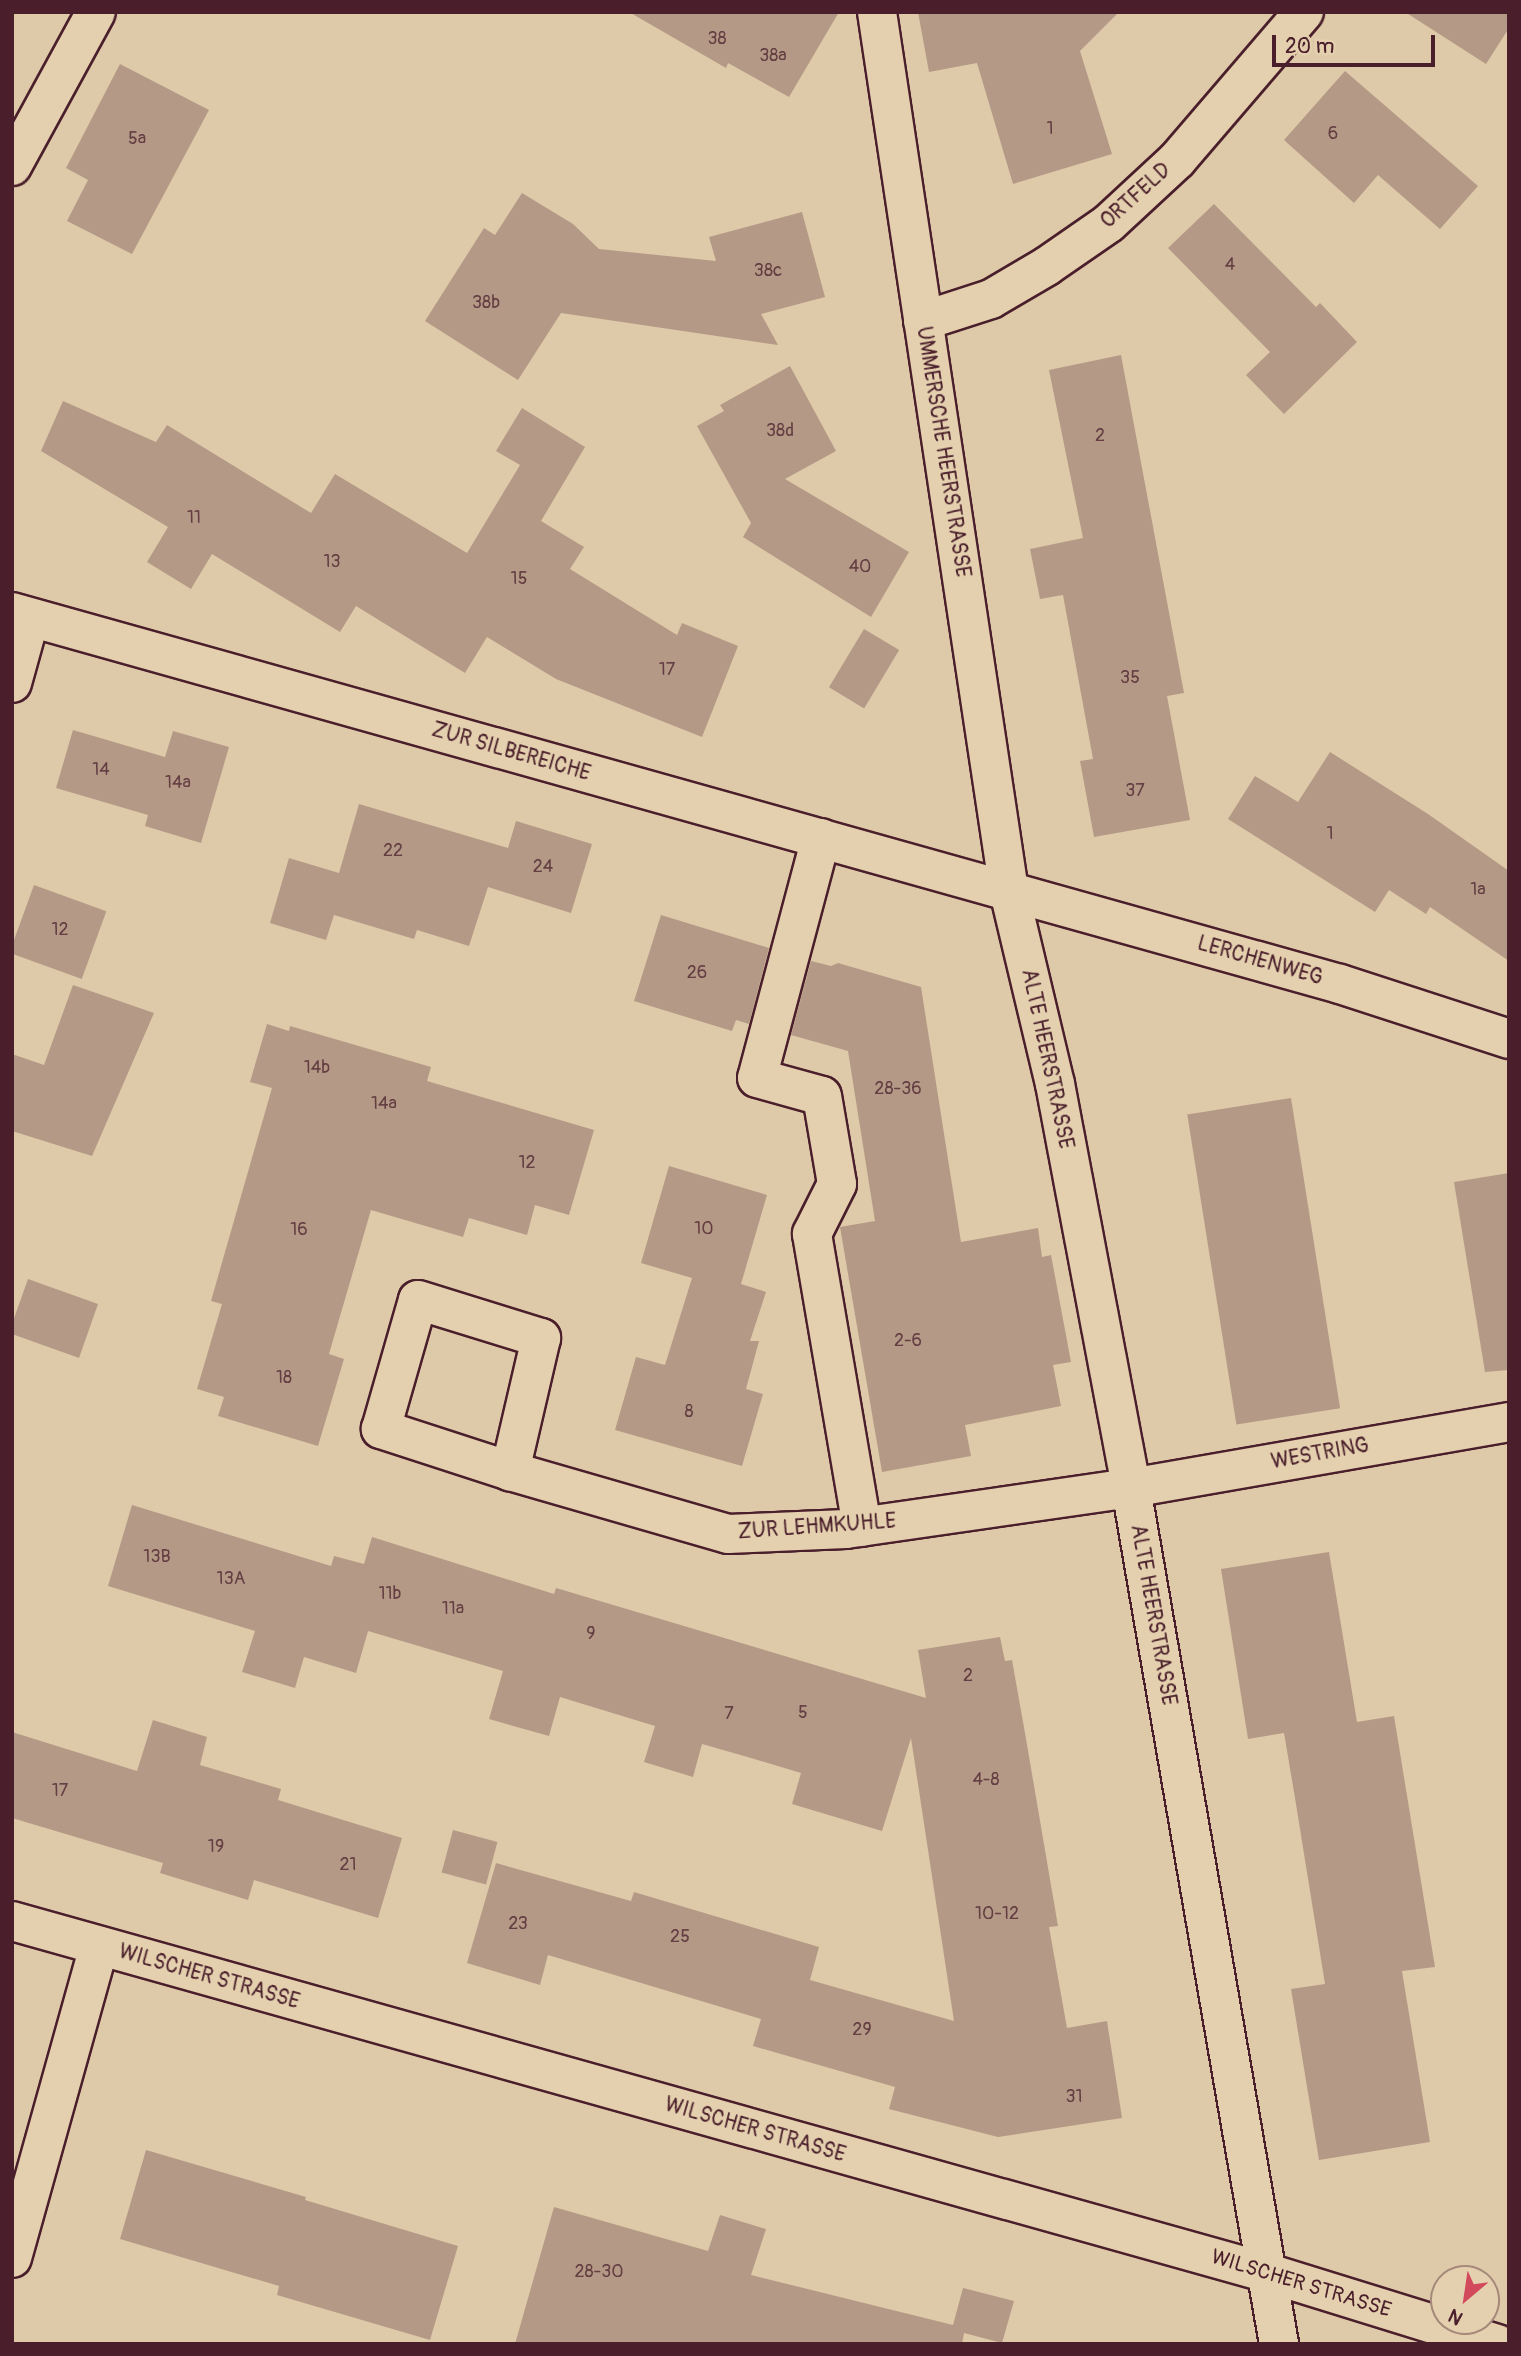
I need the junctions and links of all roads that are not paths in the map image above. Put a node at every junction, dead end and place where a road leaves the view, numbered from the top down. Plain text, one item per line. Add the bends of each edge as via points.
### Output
1 (96, 12) edge
2 (877, 12) edge
3 (1304, 12) edge
4 (12, 166) edge
5 (923, 321) junction
6 (21, 615) edge
7 (12, 683) edge
8 (821, 838) junction
9 (1009, 891) junction
10 (1509, 1039) edge
11 (1509, 1422) edge
12 (510, 1471) junction
13 (1131, 1488) junction
14 (862, 1527) junction
15 (12, 1921) edge
16 (99, 1946) junction
17 (12, 2258) edge
18 (1268, 2273) junction
19 (1279, 2344) edge
20 (1497, 2344) edge

1 - 4 street
2 - 5 street, UMMERSCHE HEERSTRASSE
3 - 5 street, ORTFELD via 1177,160 1109,223 991,299
5 - 9 street, UMMERSCHE HEERSTRASSE
6 - 7 street
6 - 8 street, ZUR SILBEREICHE
8 - 9 street, ZUR SILBEREICHE
8 - 14 street via 757,1078 822,1096 837,1184 812,1234
9 - 10 street, LERCHENWEG via 1340,984
9 - 13 street, ALTE HEERSTRASSE via 1055,1084
11 - 13 street, WESTRING
12 - 12 street, ZUR LEHMKUHLE via 541,1338 418,1300 381,1429
12 - 14 street, ZUR LEHMKUHLE via 728,1534
13 - 14 street, ZUR LEHMKUHLE
13 - 18 street, ALTE HEERSTRASSE
15 - 16 street, WILSCHER STRASSE
16 - 17 street
16 - 18 street, WILSCHER STRASSE
18 - 19 street, ALTE HEERSTRASSE
18 - 20 street, WILSCHER STRASSE

